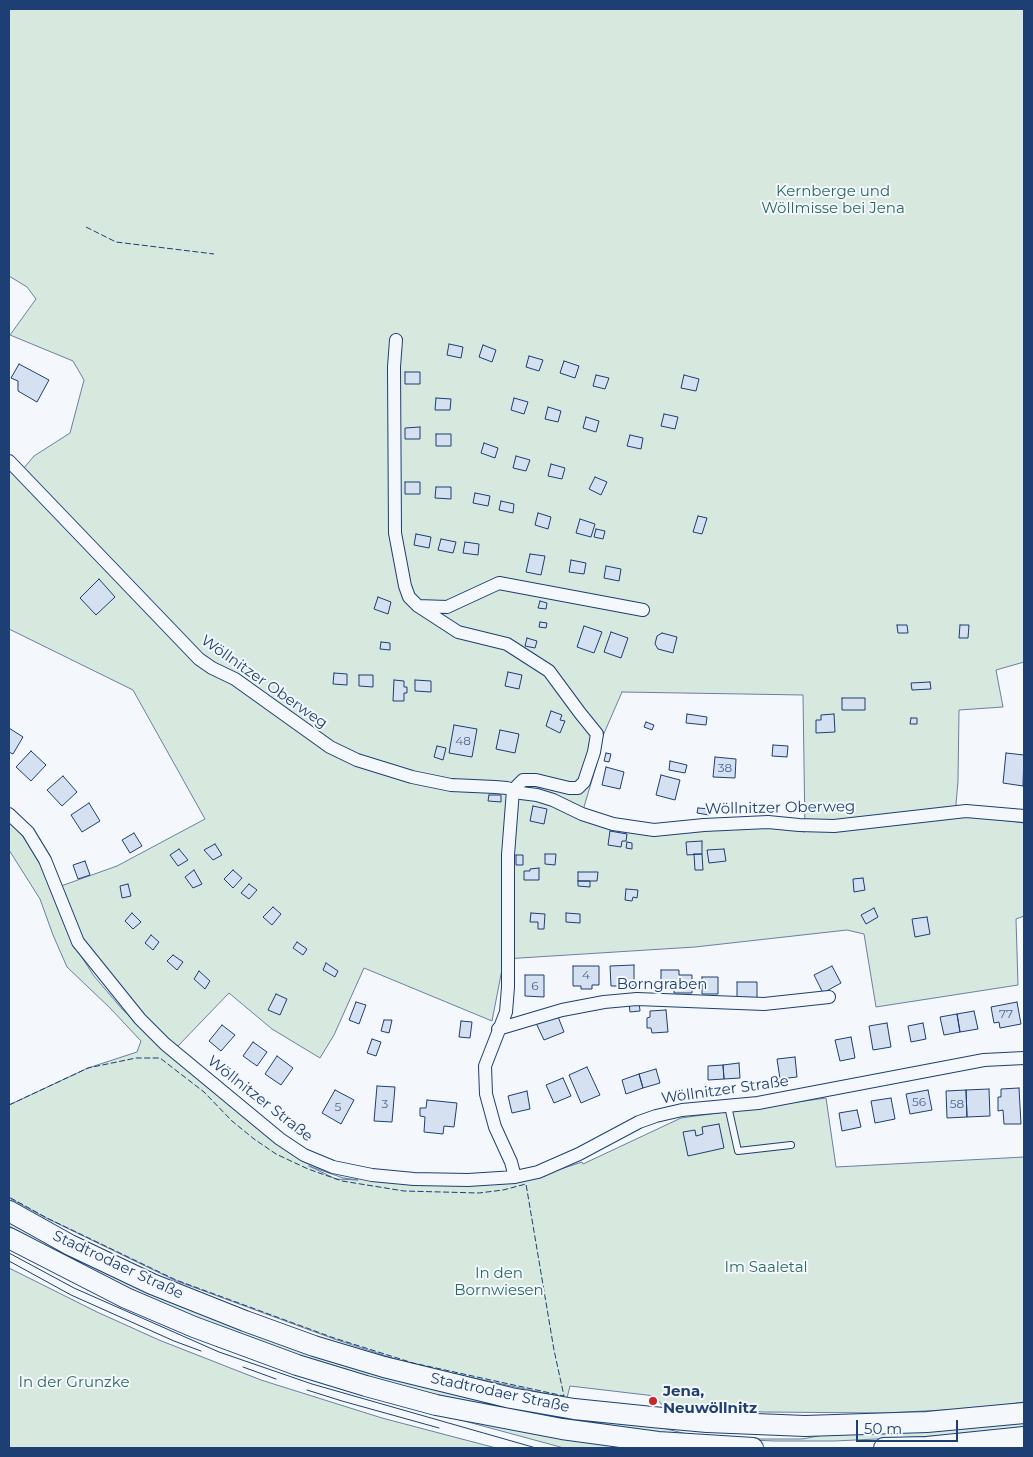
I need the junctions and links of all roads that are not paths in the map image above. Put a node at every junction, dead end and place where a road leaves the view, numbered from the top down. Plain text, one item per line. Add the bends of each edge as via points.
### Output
1 (396, 340) dead end
2 (9, 461) edge
3 (418, 606) junction
4 (643, 610) dead end
5 (512, 790) junction
6 (9, 814) edge
7 (1024, 816) edge
8 (828, 997) dead end
9 (498, 1029) junction
10 (1024, 1058) edge
11 (728, 1106) junction
12 (791, 1145) dead end
13 (516, 1177) junction
14 (9, 1211) edge
15 (9, 1238) edge
16 (1024, 1413) edge
17 (705, 1437) edge
18 (1024, 1437) edge
19 (753, 1448) edge
20 (884, 1448) edge

1 - 3 street via 396,533 405,586 409,597
2 - 5 street, Wöllnitzer Oberweg via 199,659 235,679 330,747 357,760 450,786
3 - 4 street via 448,607 498,583
3 - 5 street via 458,632 507,644 549,670 597,734 584,782 578,788 523,780
5 - 7 street, Wöllnitzer Oberweg via 553,800 613,824 654,830 768,822 834,826 966,811
5 - 9 street via 508,855 508,987 506,1012
6 - 13 street, Wöllnitzer Straße via 28,832 45,860 78,942 140,1019 165,1044 280,1139 304,1155 334,1167 372,1175 468,1180
8 - 9 street, Borngraben via 764,1004 637,999 604,1002 562,1010
9 - 13 street via 485,1066 486,1094 495,1127
10 - 11 street, Wöllnitzer Straße via 984,1060
11 - 12 lane via 738,1151
11 - 13 street, Wöllnitzer Straße via 656,1116 538,1172
14 - 17 main road, Stadtrodaer Straße via 70,1245 152,1284 314,1346 511,1398
15 - 17 main road, Stadtrodaer Straße via 126,1298 194,1327 297,1365 366,1386 436,1405 616,1437
16 - 17 main road, Stadtrodaer Straße via 927,1422 805,1426
17 - 19 main road, Stadtrodaer Straße
18 - 20 main road

